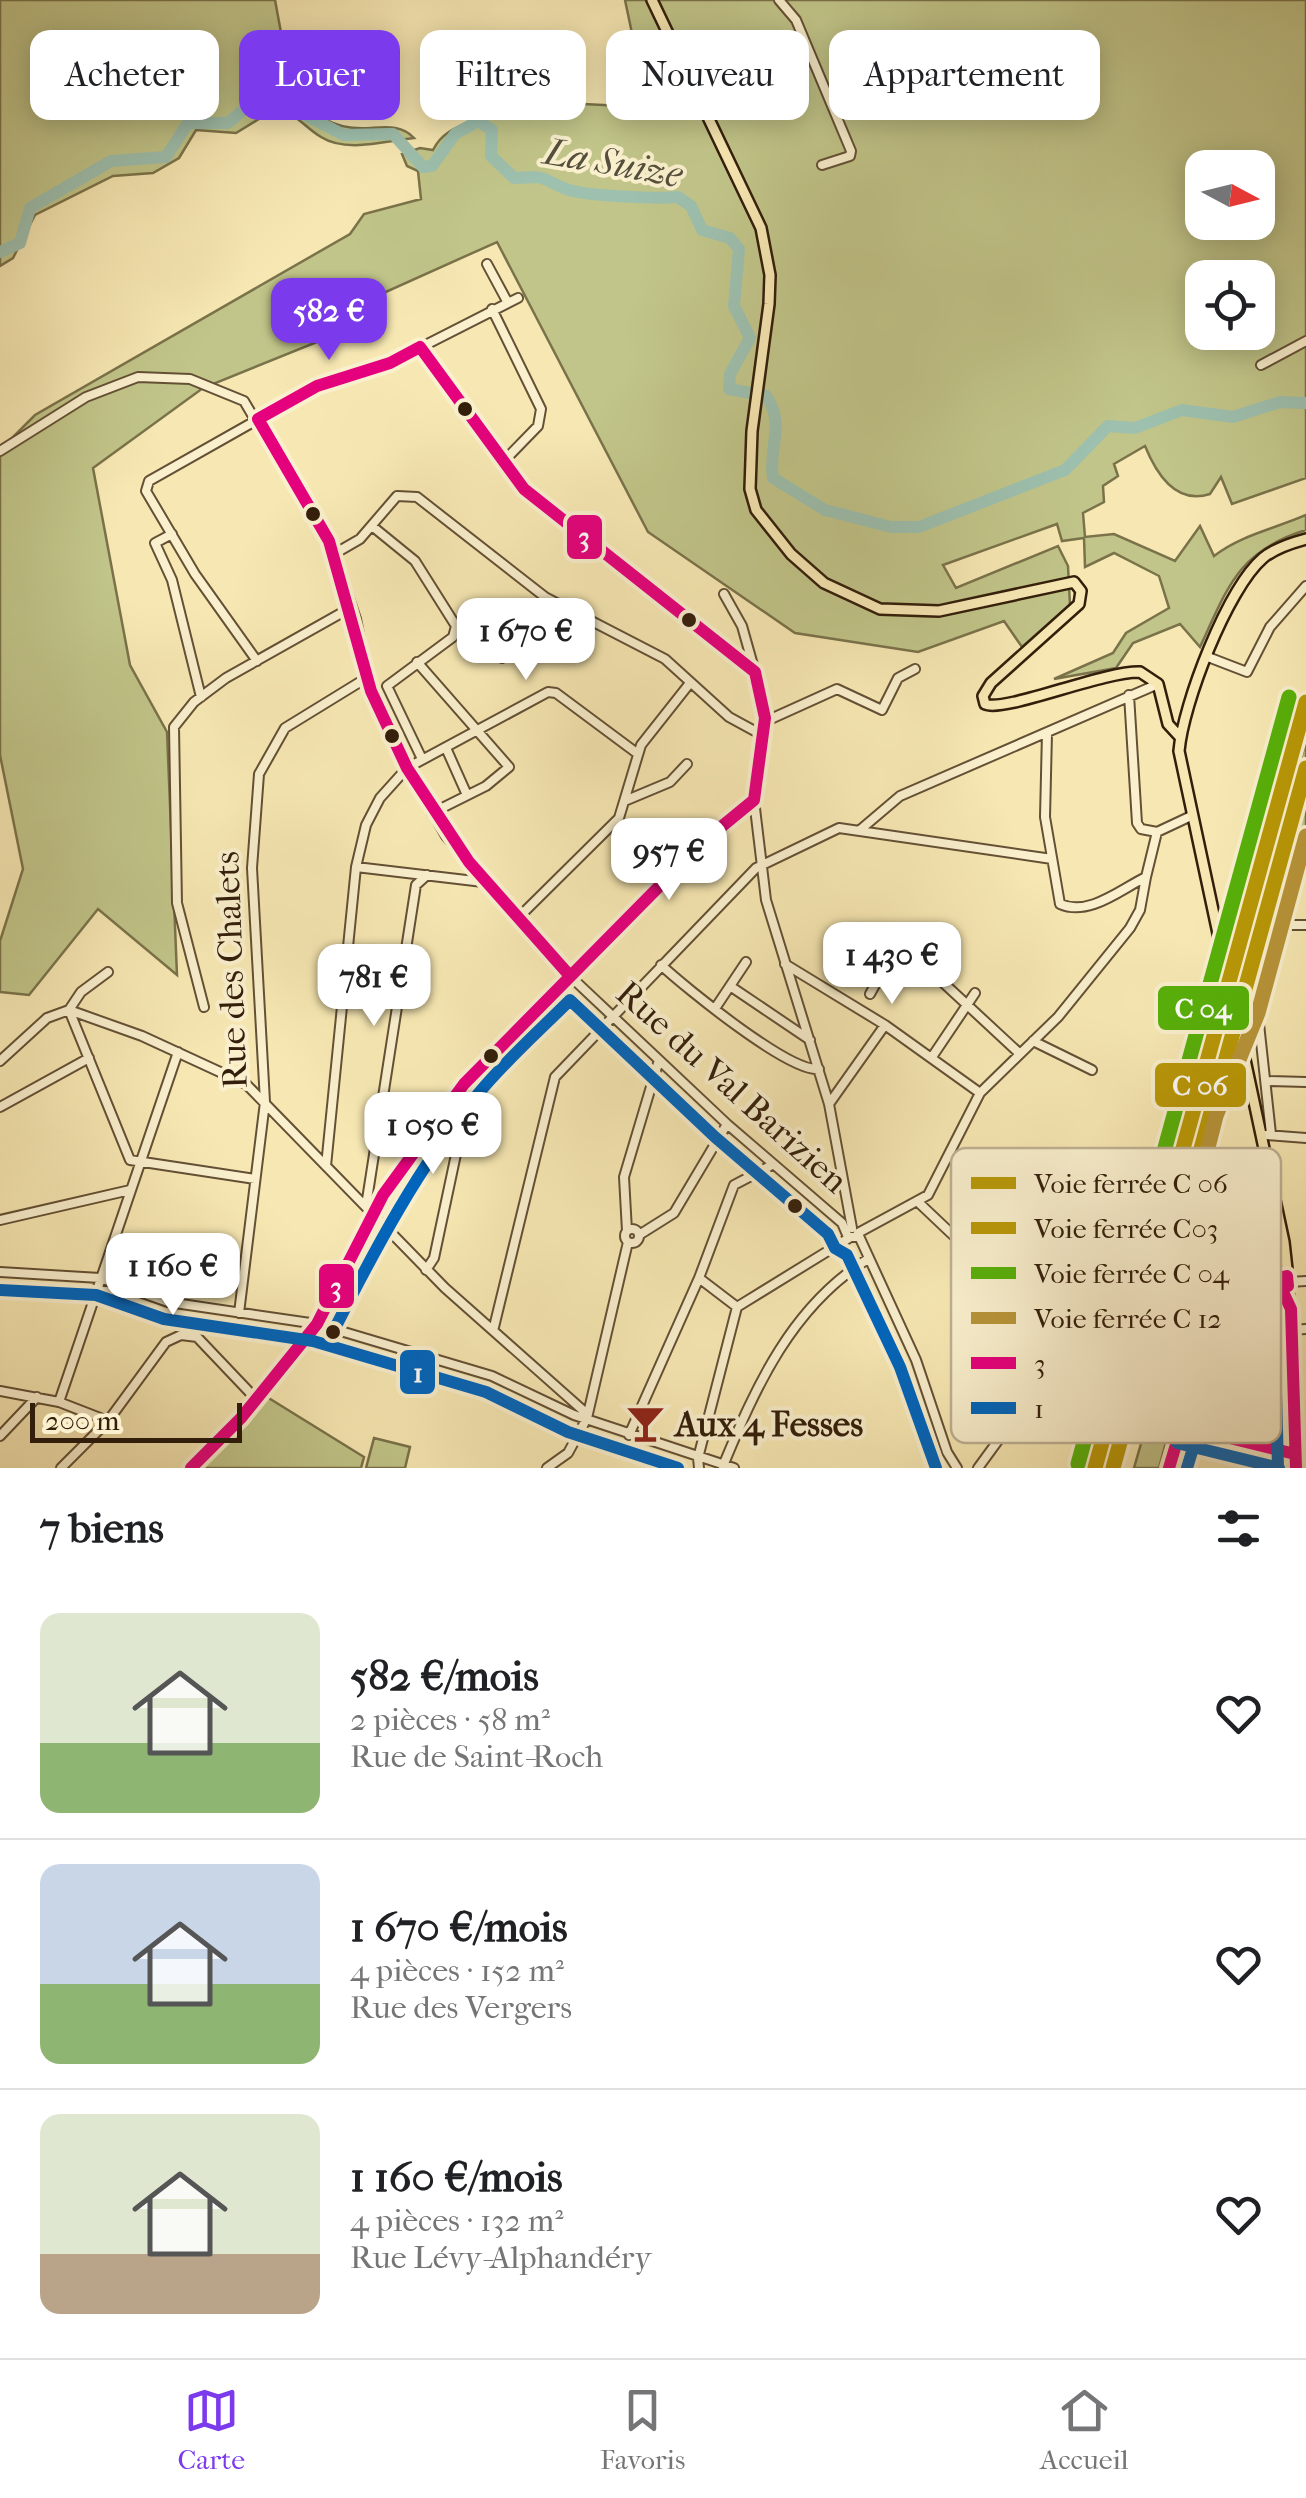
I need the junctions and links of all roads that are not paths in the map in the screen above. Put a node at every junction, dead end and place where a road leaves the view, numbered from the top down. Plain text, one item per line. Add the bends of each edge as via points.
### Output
1 (652, 0) edge
2 (779, 0) edge
3 (822, 165) dead end
4 (487, 264) dead end
5 (518, 298) dead end
6 (508, 303) junction
7 (492, 310) junction
8 (1306, 341) edge
9 (420, 347) junction
10 (1261, 365) dead end
11 (258, 419) junction
12 (0, 452) edge
13 (503, 462) junction
14 (372, 526) junction
15 (172, 534) junction
16 (1306, 539) edge
17 (334, 554) junction
18 (1306, 586) edge
19 (724, 594) dead end
20 (352, 607) junction
21 (456, 632) junction
22 (502, 658) dead end
23 (1208, 658) junction
24 (257, 660) junction
25 (416, 662) junction
26 (916, 670) dead end
27 (755, 672) junction
28 (368, 677) junction
29 (690, 683) junction
30 (1158, 684) junction
31 (1129, 695) junction
32 (202, 697) junction
33 (764, 722) junction
34 (480, 732) junction
35 (1046, 733) junction
36 (762, 736) junction
37 (1180, 738) junction
38 (446, 748) junction
39 (638, 754) junction
40 (422, 759) junction
41 (687, 764) dead end
42 (407, 768) junction
43 (467, 795) junction
44 (628, 800) junction
45 (754, 800) junction
46 (432, 813) junction
47 (1190, 817) junction
48 (860, 830) junction
49 (1156, 832) junction
50 (1306, 855) edge
51 (1052, 859) junction
52 (761, 864) junction
53 (356, 867) junction
54 (428, 876) junction
55 (1146, 877) junction
56 (483, 882) junction
57 (517, 920) junction
58 (1280, 925) junction
59 (1306, 925) edge
60 (746, 962) dead end
61 (785, 964) junction
62 (661, 966) junction
63 (108, 972) dead end
64 (570, 976) junction
65 (730, 986) junction
66 (975, 993) dead end
67 (870, 994) dead end
68 (968, 1005) junction
69 (204, 1007) dead end
70 (716, 1008) junction
71 (69, 1010) junction
72 (612, 1016) junction
73 (885, 1025) junction
74 (810, 1040) junction
75 (1034, 1041) junction
76 (178, 1052) junction
77 (1019, 1053) junction
78 (932, 1056) junction
79 (89, 1058) junction
80 (0, 1060) edge
81 (658, 1060) junction
82 (819, 1070) junction
83 (1092, 1070) dead end
84 (1266, 1081) junction
85 (1306, 1082) edge
86 (464, 1084) junction
87 (980, 1092) junction
88 (265, 1102) junction
89 (829, 1104) junction
90 (0, 1107) edge
91 (726, 1124) junction
92 (1266, 1135) junction
93 (1306, 1138) edge
94 (952, 1148) edge
95 (1268, 1148) edge
96 (951, 1149) edge
97 (139, 1165) junction
98 (772, 1165) junction
99 (326, 1166) junction
100 (255, 1180) junction
101 (130, 1190) junction
102 (917, 1201) junction
103 (369, 1209) junction
104 (0, 1220) edge
105 (1281, 1224) edge
106 (627, 1231) junction
107 (853, 1233) junction
108 (951, 1233) edge
109 (640, 1234) junction
110 (628, 1242) junction
111 (868, 1259) junction
112 (426, 1270) junction
113 (0, 1272) edge
114 (100, 1278) junction
115 (699, 1278) junction
116 (1306, 1281) edge
117 (1283, 1282) junction
118 (737, 1307) junction
119 (239, 1313) junction
120 (316, 1324) junction
121 (494, 1326) junction
122 (1292, 1329) junction
123 (1306, 1329) edge
124 (1281, 1330) edge
125 (0, 1391) edge
126 (37, 1397) junction
127 (255, 1398) junction
128 (58, 1402) junction
129 (586, 1415) junction
130 (108, 1421) junction
131 (630, 1435) junction
132 (0, 1436) edge
133 (998, 1443) edge
134 (1176, 1443) edge
135 (1250, 1443) edge
136 (1295, 1454) junction
137 (698, 1458) junction
138 (728, 1467) edge
139 (61, 1468) edge
140 (191, 1468) edge
141 (547, 1468) edge
142 (699, 1468) edge
143 (957, 1468) edge
144 (978, 1468) edge
145 (1169, 1468) edge
146 (1296, 1468) edge

1 - 30 main road via 767,252 769,304 749,473 756,510 824,583 880,608 920,612 1062,582 1078,586 1075,609 987,687 983,700 994,708 1126,672 1146,674
2 - 3 street via 796,20 851,151
4 - 6 street
5 - 6 street
6 - 7 street
7 - 9 street
7 - 13 street via 541,409 538,426
8 - 10 street
9 - 11 street via 317,386
9 - 13 street
11 - 12 street via 225,390 190,378 138,377 86,398
11 - 15 street via 150,482 146,491
11 - 17 street, Rue du Val Barizien
13 - 27 street via 524,489
14 - 17 street
14 - 21 street via 416,560
14 - 29 street via 398,496 417,497 545,598 665,659
15 - 24 street
15 - 32 street via 155,542 172,580
16 - 23 main road via 1274,551 1254,568
17 - 20 street, Rue du Val Barizien
18 - 23 street via 1270,627 1247,672
19 - 27 street
20 - 24 street
20 - 28 street, Rue du Val Barizien
21 - 22 street via 489,638
21 - 25 street
23 - 37 main road
24 - 32 street
25 - 34 street
25 - 40 street via 388,686
26 - 33 street via 898,678 882,710 837,689
27 - 33 street
28 - 42 street, Rue du Val Barizien
28 - 88 street, Rue des Chalets via 285,728 259,774 252,868
29 - 36 street via 728,718
29 - 39 street
30 - 31 street
30 - 37 main road via 1168,724
31 - 35 street
31 - 49 street via 1136,823
32 - 69 street via 174,728 177,903
33 - 36 street
34 - 38 street
34 - 39 street via 556,693
34 - 43 street via 509,767
35 - 48 street via 900,796
35 - 51 street via 1042,780
36 - 45 street
37 - 47 main road
38 - 40 street
38 - 43 street
39 - 44 street
40 - 42 street
41 - 44 street via 670,782
42 - 46 street, Rue du Val Barizien
42 - 53 street via 366,825
43 - 46 street
44 - 57 street via 604,837
45 - 52 street
45 - 64 street
46 - 56 street, Rue du Val Barizien
47 - 49 street
47 - 92 main road
48 - 51 street
48 - 52 street via 839,828
49 - 55 street
50 - 58 street
51 - 55 street via 1060,904 1071,909 1098,904
52 - 61 street
52 - 62 street
53 - 54 street
53 - 99 street
54 - 56 street
54 - 103 street via 416,886
55 - 75 street via 1130,928
56 - 57 street, Rue du Val Barizien
57 - 64 street, Rue du Val Barizien
58 - 59 street
58 - 84 street via 1254,992
60 - 65 street
61 - 73 street
61 - 74 street
62 - 70 street
62 - 72 street
63 - 71 street
64 - 72 street, Rue du Val Barizien
64 - 86 street
65 - 70 street
65 - 74 street
66 - 68 street
67 - 68 street via 882,974 910,965 936,976
68 - 77 street
68 - 78 street
70 - 82 street via 794,1063
71 - 76 street
71 - 79 street
71 - 80 street via 47,1018
72 - 81 street, Rue du Val Barizien
72 - 121 street via 555,1077
73 - 78 street
73 - 89 street
74 - 82 street
75 - 77 street
75 - 83 street
76 - 88 street via 234,1077
76 - 97 street
77 - 87 street
78 - 87 street
79 - 90 street
79 - 97 street via 130,1160
81 - 91 street, Rue du Val Barizien
81 - 106 street via 624,1177
82 - 89 street
84 - 85 street
84 - 92 street
86 - 103 street
86 - 112 street via 469,1092 458,1149
87 - 94 street
88 - 99 street
88 - 100 street, Rue des Chalets
89 - 107 street
91 - 98 street, Rue du Val Barizien
91 - 109 street via 674,1213
92 - 93 street
92 - 95 main road
96 - 102 street via 928,1195
97 - 100 street
97 - 101 street
98 - 107 street, Rue du Val Barizien
98 - 115 street via 734,1185
99 - 103 street
100 - 119 street, Rue des Chalets
101 - 104 street
101 - 114 street
102 - 107 street
102 - 108 street
103 - 112 street
103 - 120 street
105 - 117 main road
106 - 109 street
106 - 110 street
107 - 111 street, Rue du Val Barizien
107 - 118 street
109 - 110 street
110 - 129 street
111 - 138 street via 809,1307 767,1368
111 - 143 street, Rue du Val Barizien
112 - 121 street
113 - 114 street
114 - 119 street via 168,1302
114 - 128 street
115 - 118 street
115 - 131 street
116 - 117 street
117 - 122 street
118 - 137 street
119 - 120 street
120 - 127 street
120 - 129 street via 492,1376 538,1402
121 - 129 street
122 - 123 street
122 - 124 street
122 - 136 street
125 - 126 street
126 - 128 street
126 - 132 street
127 - 130 street via 198,1337 182,1335 166,1342
127 - 140 street
128 - 130 street
129 - 131 street
129 - 141 street via 568,1453
130 - 139 street
131 - 137 street
133 - 144 street
134 - 145 main road
135 - 136 street
136 - 146 street
137 - 138 street
137 - 142 street

